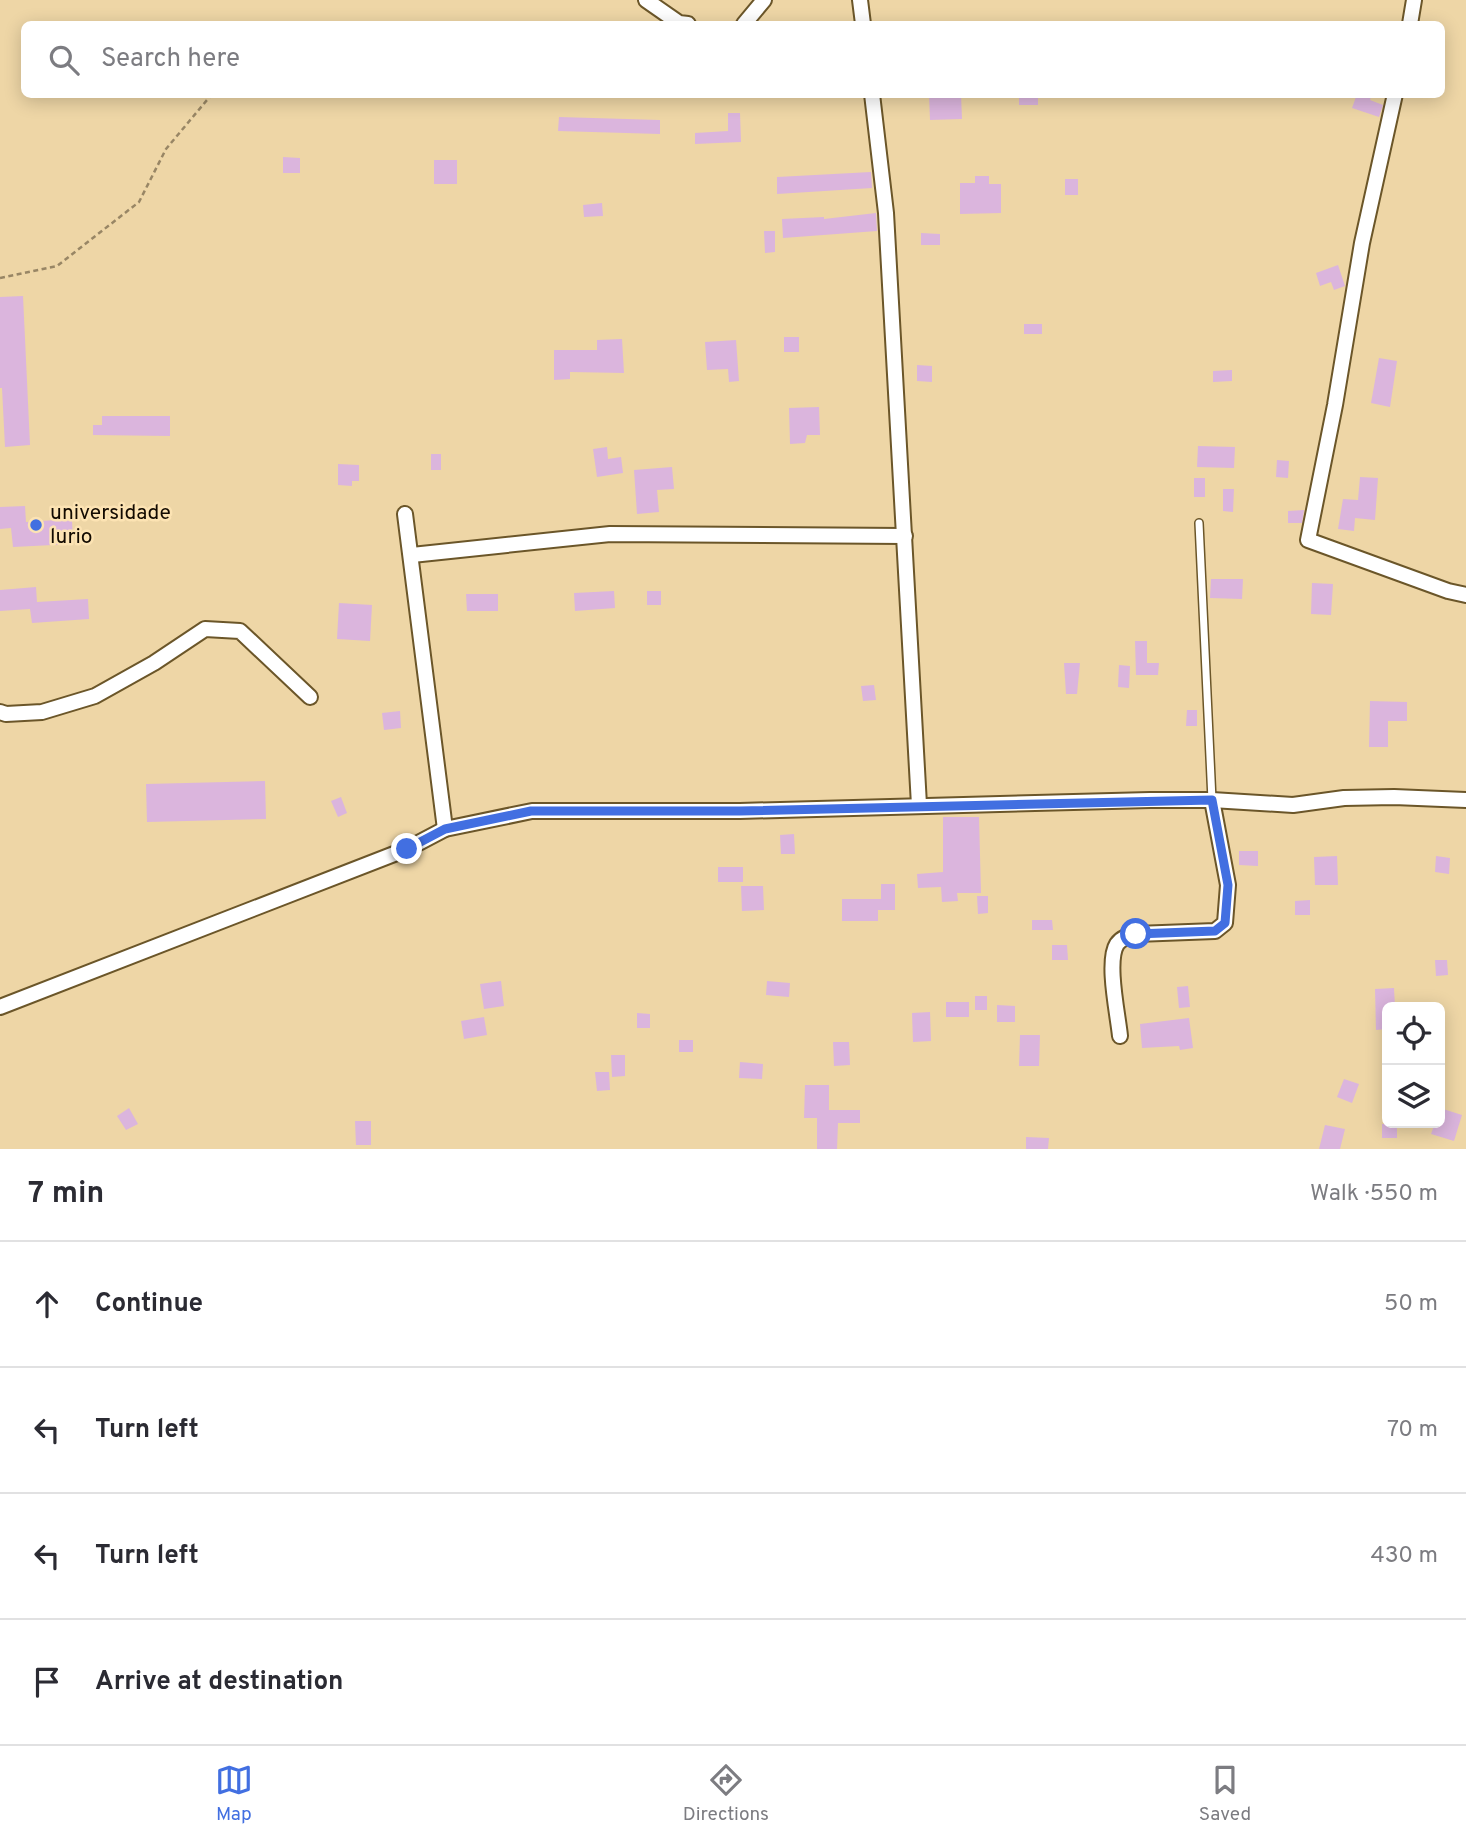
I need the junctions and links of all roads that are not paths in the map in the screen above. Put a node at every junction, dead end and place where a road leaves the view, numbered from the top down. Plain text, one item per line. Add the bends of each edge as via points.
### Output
1 (646, 0) edge
2 (764, 0) edge
3 (860, 0) edge
4 (1426, 0) edge
5 (1414, 5) edge
6 (676, 21) edge
7 (746, 21) edge
8 (863, 21) edge
9 (872, 98) edge
10 (1394, 98) edge
11 (405, 514) dead end
12 (1199, 523) dead end
13 (905, 536) junction
14 (412, 555) junction
15 (1466, 595) edge
16 (310, 697) dead end
17 (0, 712) edge
18 (1212, 800) junction
19 (1466, 800) edge
20 (919, 805) junction
21 (445, 829) junction
22 (0, 1007) edge
23 (1120, 1036) dead end

1 - 6 street
2 - 7 street
3 - 8 street
4 - 5 street
9 - 13 street via 886,213
10 - 15 street via 1362,243 1308,540
11 - 14 street
12 - 18 lane
13 - 14 street via 610,534
13 - 20 street
14 - 21 street
16 - 17 street via 240,632 205,629 95,696 42,712
18 - 19 street via 1293,805 1382,797
18 - 20 street
18 - 23 street via 1228,885 1225,923 1215,931 1136,934 1117,944 1112,958
20 - 21 street via 531,811
21 - 22 street via 407,849

